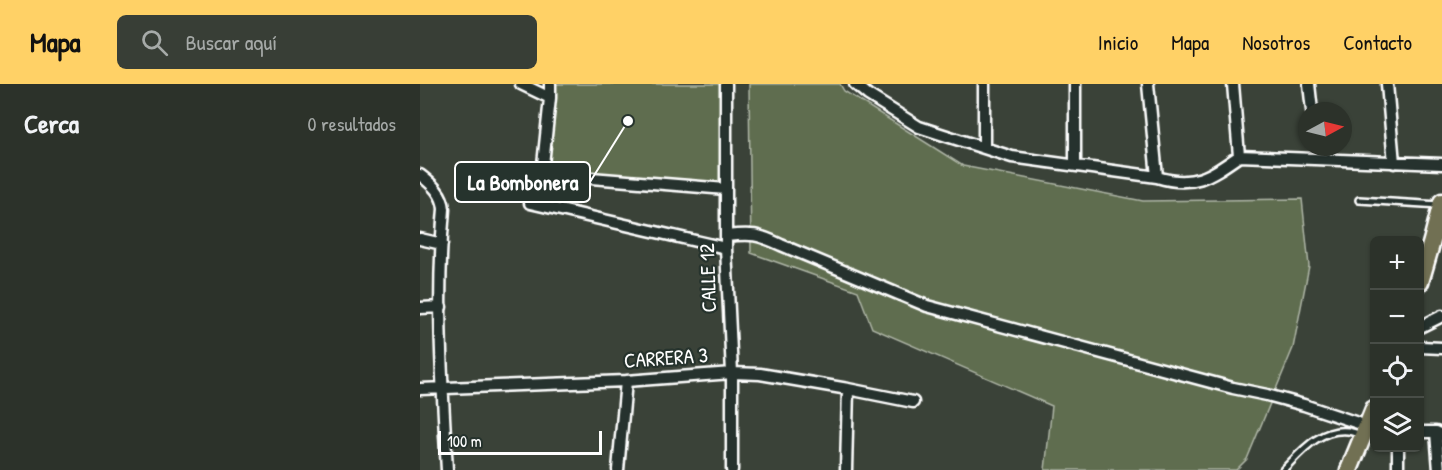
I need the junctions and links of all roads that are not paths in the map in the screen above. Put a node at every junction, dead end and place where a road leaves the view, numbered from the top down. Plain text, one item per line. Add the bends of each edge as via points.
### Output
1 (521, 84) edge
2 (550, 84) edge
3 (726, 84) edge
4 (855, 84) edge
5 (984, 84) edge
6 (1075, 84) edge
7 (1148, 84) edge
8 (1233, 84) edge
9 (1309, 84) edge
10 (1387, 84) edge
11 (550, 98) junction
12 (1311, 102) edge
13 (984, 148) junction
14 (1239, 156) junction
15 (1316, 156) edge
16 (1316, 159) junction
17 (1394, 163) junction
18 (1442, 164) edge
19 (1075, 165) junction
20 (420, 175) edge
21 (1156, 177) junction
22 (726, 189) junction
23 (1359, 200) dead end
24 (530, 203) dead end
25 (1442, 203) edge
26 (726, 236) junction
27 (420, 240) edge
28 (441, 244) junction
29 (726, 248) junction
30 (1424, 265) edge
31 (441, 307) junction
32 (420, 308) edge
33 (1442, 316) edge
34 (1424, 325) edge
35 (1424, 346) edge
36 (1442, 348) edge
37 (732, 373) junction
38 (626, 381) junction
39 (442, 388) junction
40 (420, 389) edge
41 (848, 389) junction
42 (913, 402) dead end
43 (1369, 430) edge
44 (1424, 432) edge
45 (1439, 434) edge
46 (1398, 452) edge
47 (447, 470) edge
48 (618, 470) edge
49 (732, 470) edge
50 (846, 470) edge
51 (1283, 470) edge
52 (1349, 470) edge
53 (1398, 470) edge
54 (1439, 470) edge

1 - 11 street
2 - 11 street
3 - 22 street, CALLE 12
4 - 13 street via 919,127
5 - 13 street
6 - 19 street
7 - 21 street
8 - 14 street
9 - 12 street
10 - 17 street
11 - 22 street via 542,174
13 - 19 street via 1012,157
14 - 16 street
14 - 21 street via 1199,180 1173,182
15 - 16 street
16 - 17 street
17 - 18 street
19 - 21 street
20 - 28 street via 444,201
22 - 26 street, CALLE 12
23 - 25 lane
24 - 29 street
25 - 30 main road
26 - 29 street, CALLE 12
26 - 43 street via 764,236 927,306 1276,398
27 - 28 street
28 - 31 street
29 - 37 street, CALLE 12
31 - 32 street
31 - 39 street
33 - 34 street
35 - 36 street
37 - 38 street, CARRERA 3
37 - 41 street, CARRERA 3
37 - 49 street, CALLE 12
38 - 39 street, CARRERA 3
38 - 48 street
39 - 40 street, CARRERA 3
39 - 47 street
41 - 42 street, CARRERA 3
41 - 50 street
43 - 51 lane via 1322,435
43 - 52 main road
44 - 45 street
45 - 54 street
46 - 53 street

